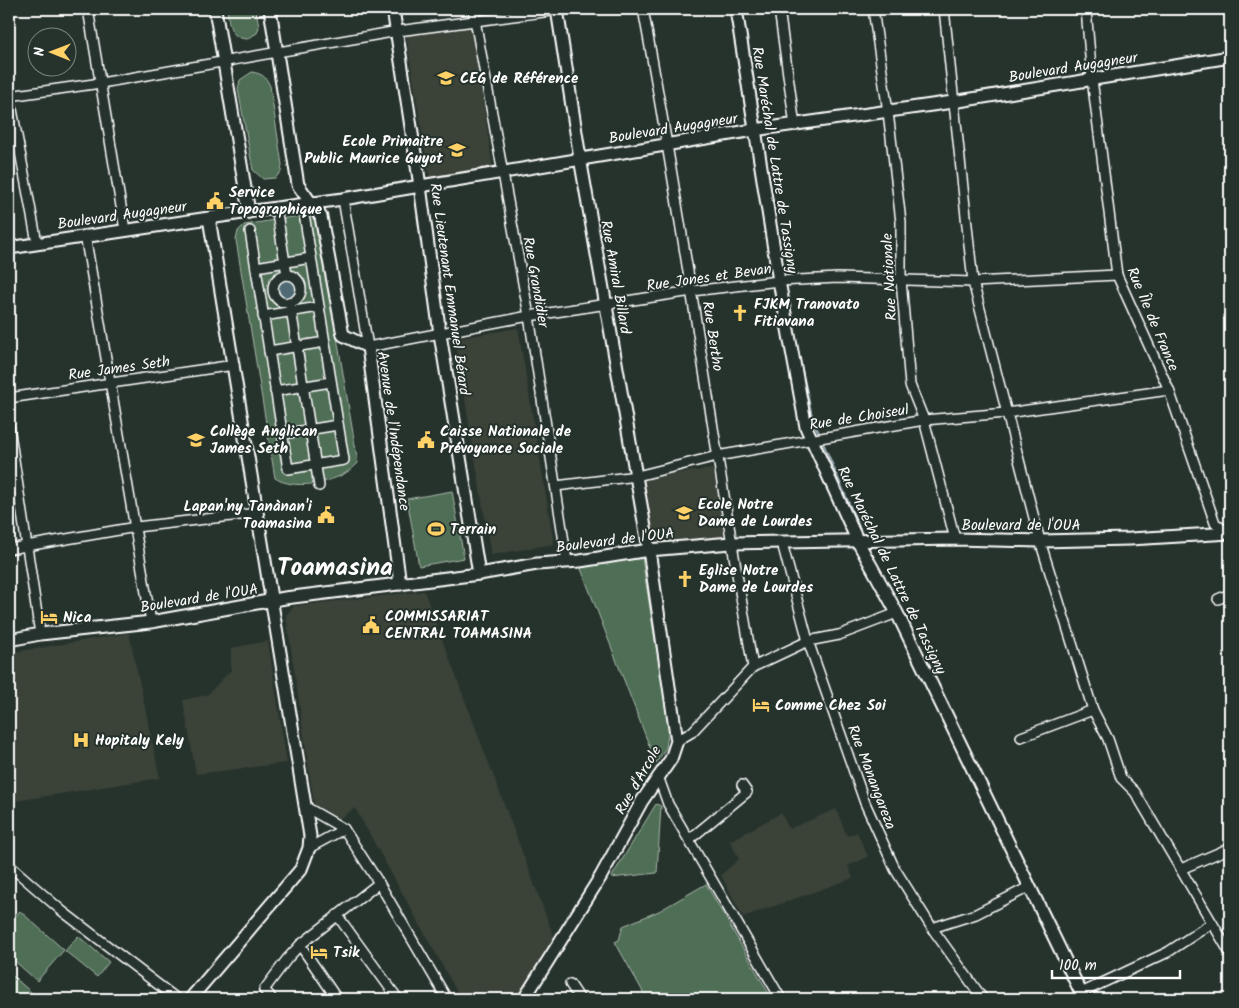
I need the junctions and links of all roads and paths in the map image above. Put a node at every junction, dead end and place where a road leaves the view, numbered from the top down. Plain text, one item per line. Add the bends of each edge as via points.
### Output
1 (88, 9) edge
2 (215, 9) edge
3 (270, 9) edge
4 (393, 9) edge
5 (474, 9) edge
6 (561, 9) edge
7 (643, 9) edge
8 (736, 9) edge
9 (779, 9) edge
10 (873, 9) edge
11 (944, 9) edge
12 (1086, 9) edge
13 (476, 21) junction
14 (398, 31) junction
15 (277, 52) junction
16 (1230, 57) edge
17 (223, 61) junction
18 (1092, 79) junction
19 (101, 83) junction
20 (9, 95) edge
21 (953, 102) junction
22 (888, 112) junction
23 (795, 126) junction
24 (754, 130) junction
25 (668, 145) junction
26 (580, 158) junction
27 (503, 171) junction
28 (420, 186) junction
29 (343, 199) junction
30 (310, 202) junction
31 (276, 208) junction
32 (245, 212) junction
33 (209, 218) junction
34 (305, 220) dead end
35 (125, 230) junction
36 (250, 231) dead end
37 (85, 235) junction
38 (38, 243) junction
39 (9, 248) edge
40 (311, 258) junction
41 (284, 263) junction
42 (256, 268) junction
43 (286, 275) junction
44 (1117, 275) junction
45 (901, 280) junction
46 (779, 281) junction
47 (973, 282) junction
48 (692, 291) junction
49 (606, 305) junction
50 (290, 307) junction
51 (319, 307) junction
52 (263, 316) junction
53 (529, 316) junction
54 (440, 334) junction
55 (325, 342) junction
56 (297, 346) junction
57 (368, 347) junction
58 (269, 351) junction
59 (234, 365) junction
60 (331, 382) junction
61 (112, 383) junction
62 (303, 387) junction
63 (1169, 390) junction
64 (276, 391) junction
65 (9, 398) edge
66 (1006, 414) junction
67 (924, 420) junction
68 (338, 425) junction
69 (9, 426) edge
70 (310, 430) junction
71 (282, 434) junction
72 (812, 439) junction
73 (717, 456) junction
74 (316, 465) junction
75 (637, 476) junction
76 (319, 486) dead end
77 (556, 486) junction
78 (258, 513) junction
79 (136, 527) junction
80 (1230, 534) edge
81 (956, 539) junction
82 (1040, 541) junction
83 (858, 542) junction
84 (782, 543) junction
85 (731, 544) junction
86 (27, 546) junction
87 (9, 549) edge
88 (649, 550) junction
89 (567, 562) junction
90 (479, 574) junction
91 (400, 584) junction
92 (1230, 594) edge
93 (1218, 599) dead end
94 (271, 601) junction
95 (897, 613) junction
96 (151, 622) junction
97 (40, 634) junction
98 (9, 640) edge
99 (808, 641) junction
100 (753, 667) junction
101 (1093, 710) junction
102 (1021, 737) dead end
103 (677, 741) junction
104 (658, 776) junction
105 (742, 785) dead end
106 (304, 806) junction
107 (344, 829) junction
108 (690, 839) junction
109 (309, 848) junction
110 (1230, 848) edge
111 (9, 865) edge
112 (1181, 869) junction
113 (379, 883) junction
114 (1029, 887) junction
115 (337, 915) junction
116 (1212, 923) junction
117 (932, 928) junction
118 (300, 945) junction
119 (1230, 953) edge
120 (570, 984) dead end
121 (1083, 996) edge
122 (270, 998) edge
123 (177, 999) edge
124 (190, 999) edge
125 (337, 999) edge
126 (398, 999) edge
127 (446, 999) edge
128 (524, 999) edge
129 (580, 999) edge
130 (781, 999) edge
131 (983, 999) edge

1 - 19 street
2 - 17 street
3 - 15 street, Avenue de l'Indépendance
4 - 14 street, Rue Lieutenant Emmanuel Bérard
5 - 13 street, Rue Grandidier
6 - 13 street
6 - 26 street, Rue Amiral Billard
7 - 25 street, Rue Bertho
8 - 24 street, Rue Maréchal de Lattre de Tassigny
9 - 23 street
10 - 22 street, Rue Nationale
11 - 21 street
12 - 18 street, Rue Île de France
13 - 14 street
13 - 27 street, Rue Grandidier
14 - 15 street
14 - 28 street, Rue Lieutenant Emmanuel Bérard
15 - 17 street
15 - 30 street, Avenue de l'Indépendance via 298,185
16 - 18 street, Boulevard Augagneur
17 - 19 street
17 - 32 street
18 - 21 street, Boulevard Augagneur
18 - 44 street, Rue Île de France
19 - 20 street
19 - 35 street
20 - 38 street
21 - 22 street, Boulevard Augagneur
21 - 47 street
22 - 23 street, Boulevard Augagneur
22 - 45 street, Rue Nationale via 901,222
23 - 24 street, Boulevard Augagneur
24 - 25 street, Boulevard Augagneur
24 - 46 street, Rue Maréchal de Lattre de Tassigny
25 - 26 street, Boulevard Augagneur
25 - 48 street, Rue Bertho
26 - 27 street, Boulevard Augagneur
26 - 49 street, Rue Amiral Billard
27 - 28 street, Boulevard Augagneur
27 - 53 street, Rue Grandidier
28 - 29 street, Boulevard Augagneur
28 - 54 street, Rue Lieutenant Emmanuel Bérard
29 - 30 street, Boulevard Augagneur
29 - 57 street
30 - 31 street, Boulevard Augagneur
30 - 57 street, Avenue de l'Indépendance via 321,217 343,335
31 - 32 street, Boulevard Augagneur
31 - 41 street
32 - 33 street, Boulevard Augagneur
33 - 35 street, Boulevard Augagneur
33 - 59 street
34 - 40 street
35 - 37 street, Boulevard Augagneur
36 - 42 street
37 - 38 street, Boulevard Augagneur
37 - 61 street
38 - 39 street, Boulevard Augagneur
40 - 41 street
40 - 51 street
41 - 42 street
41 - 43 street
42 - 52 street
43 - 50 street via 295,278 301,290
43 - 50 street via 277,280 274,290 278,299
44 - 47 street, Rue Jones et Bevan
44 - 63 street, Rue Île de France
45 - 46 street, Rue Jones et Bevan via 838,278
45 - 47 street, Rue Jones et Bevan
45 - 67 street, Rue Nationale via 910,385
46 - 48 street, Rue Jones et Bevan
46 - 72 street, Rue Maréchal de Lattre de Tassigny via 802,410
47 - 66 street
48 - 49 street, Rue Jones et Bevan
48 - 73 street, Rue Bertho
49 - 53 street, Rue Jones et Bevan
49 - 75 street, Rue Amiral Billard
50 - 51 street
50 - 52 street
50 - 56 street
51 - 55 street
52 - 58 street
53 - 54 street, Rue Jones et Bevan
53 - 77 street, Rue Grandidier
54 - 57 street, Rue Jones et Bevan
54 - 90 street, Rue Lieutenant Emmanuel Bérard
55 - 56 street
55 - 60 street
56 - 58 street
56 - 62 street
57 - 91 street, Avenue de l'Indépendance
58 - 64 street
59 - 61 street, Rue James Seth
59 - 78 street
60 - 62 street
60 - 68 street
61 - 65 street, Rue James Seth
61 - 79 street
62 - 64 street
62 - 70 street
63 - 66 street, Rue de Choiseul
63 - 80 street, Rue Île de France via 1215,523
64 - 71 street
66 - 67 street, Rue de Choiseul
66 - 82 street
67 - 72 street, Rue de Choiseul
67 - 81 street, Rue Nationale
68 - 70 street
68 - 74 street via 344,460
69 - 86 street
70 - 71 street
70 - 74 street
71 - 74 street via 288,469
72 - 73 street, Rue de Choiseul
72 - 83 street, Rue Maréchal de Lattre de Tassigny
73 - 75 street, Rue de Choiseul
73 - 85 street, Rue Bertho
74 - 76 street
75 - 77 street, Rue de Choiseul
75 - 88 street, Rue Amiral Billard
77 - 89 street, Rue Grandidier
78 - 79 street
78 - 94 street
79 - 86 street
79 - 96 street
80 - 82 street, Boulevard de l'OUA
81 - 82 street, Boulevard de l'OUA
81 - 83 street, Boulevard de l'OUA
82 - 101 street
83 - 84 street, Boulevard de l'OUA
83 - 95 street, Rue Maréchal de Lattre de Tassigny
84 - 85 street, Boulevard de l'OUA
84 - 99 street, Rue Manangareza
85 - 88 street, Boulevard de l'OUA
85 - 100 street, Rue Bertho
86 - 87 street
86 - 97 street
88 - 89 street, Boulevard de l'OUA
88 - 103 street, Rue d'Arcole
89 - 90 street, Boulevard de l'OUA
90 - 91 street, Boulevard de l'OUA
91 - 94 street, Boulevard de l'OUA
92 - 93 street
94 - 96 street, Boulevard de l'OUA
94 - 106 street
95 - 99 street via 839,635
95 - 114 street, Rue Maréchal de Lattre de Tassigny
96 - 97 street, Boulevard de l'OUA
97 - 98 street, Boulevard de l'OUA
99 - 100 street
99 - 117 street, Rue Manangareza via 865,803 895,868
100 - 103 street via 692,732
101 - 102 street
101 - 112 street via 1108,739 1121,778 1135,792
103 - 104 street, Rue d'Arcole via 671,759
104 - 108 street via 668,804
104 - 128 street, Rue d'Arcole via 601,876
105 - 108 street via 747,792
106 - 107 street
106 - 109 street
107 - 109 street
107 - 113 street
108 - 130 street
109 - 124 street via 301,869
110 - 112 street
111 - 123 street via 62,911
112 - 116 street
113 - 115 street
113 - 127 street
114 - 117 street via 976,914
114 - 121 street, Rue Maréchal de Lattre de Tassigny
115 - 118 street
115 - 126 street
116 - 119 street
116 - 121 street via 1168,952
117 - 131 street, Rue Manangareza
118 - 122 street via 264,990
118 - 125 street
120 - 129 street

